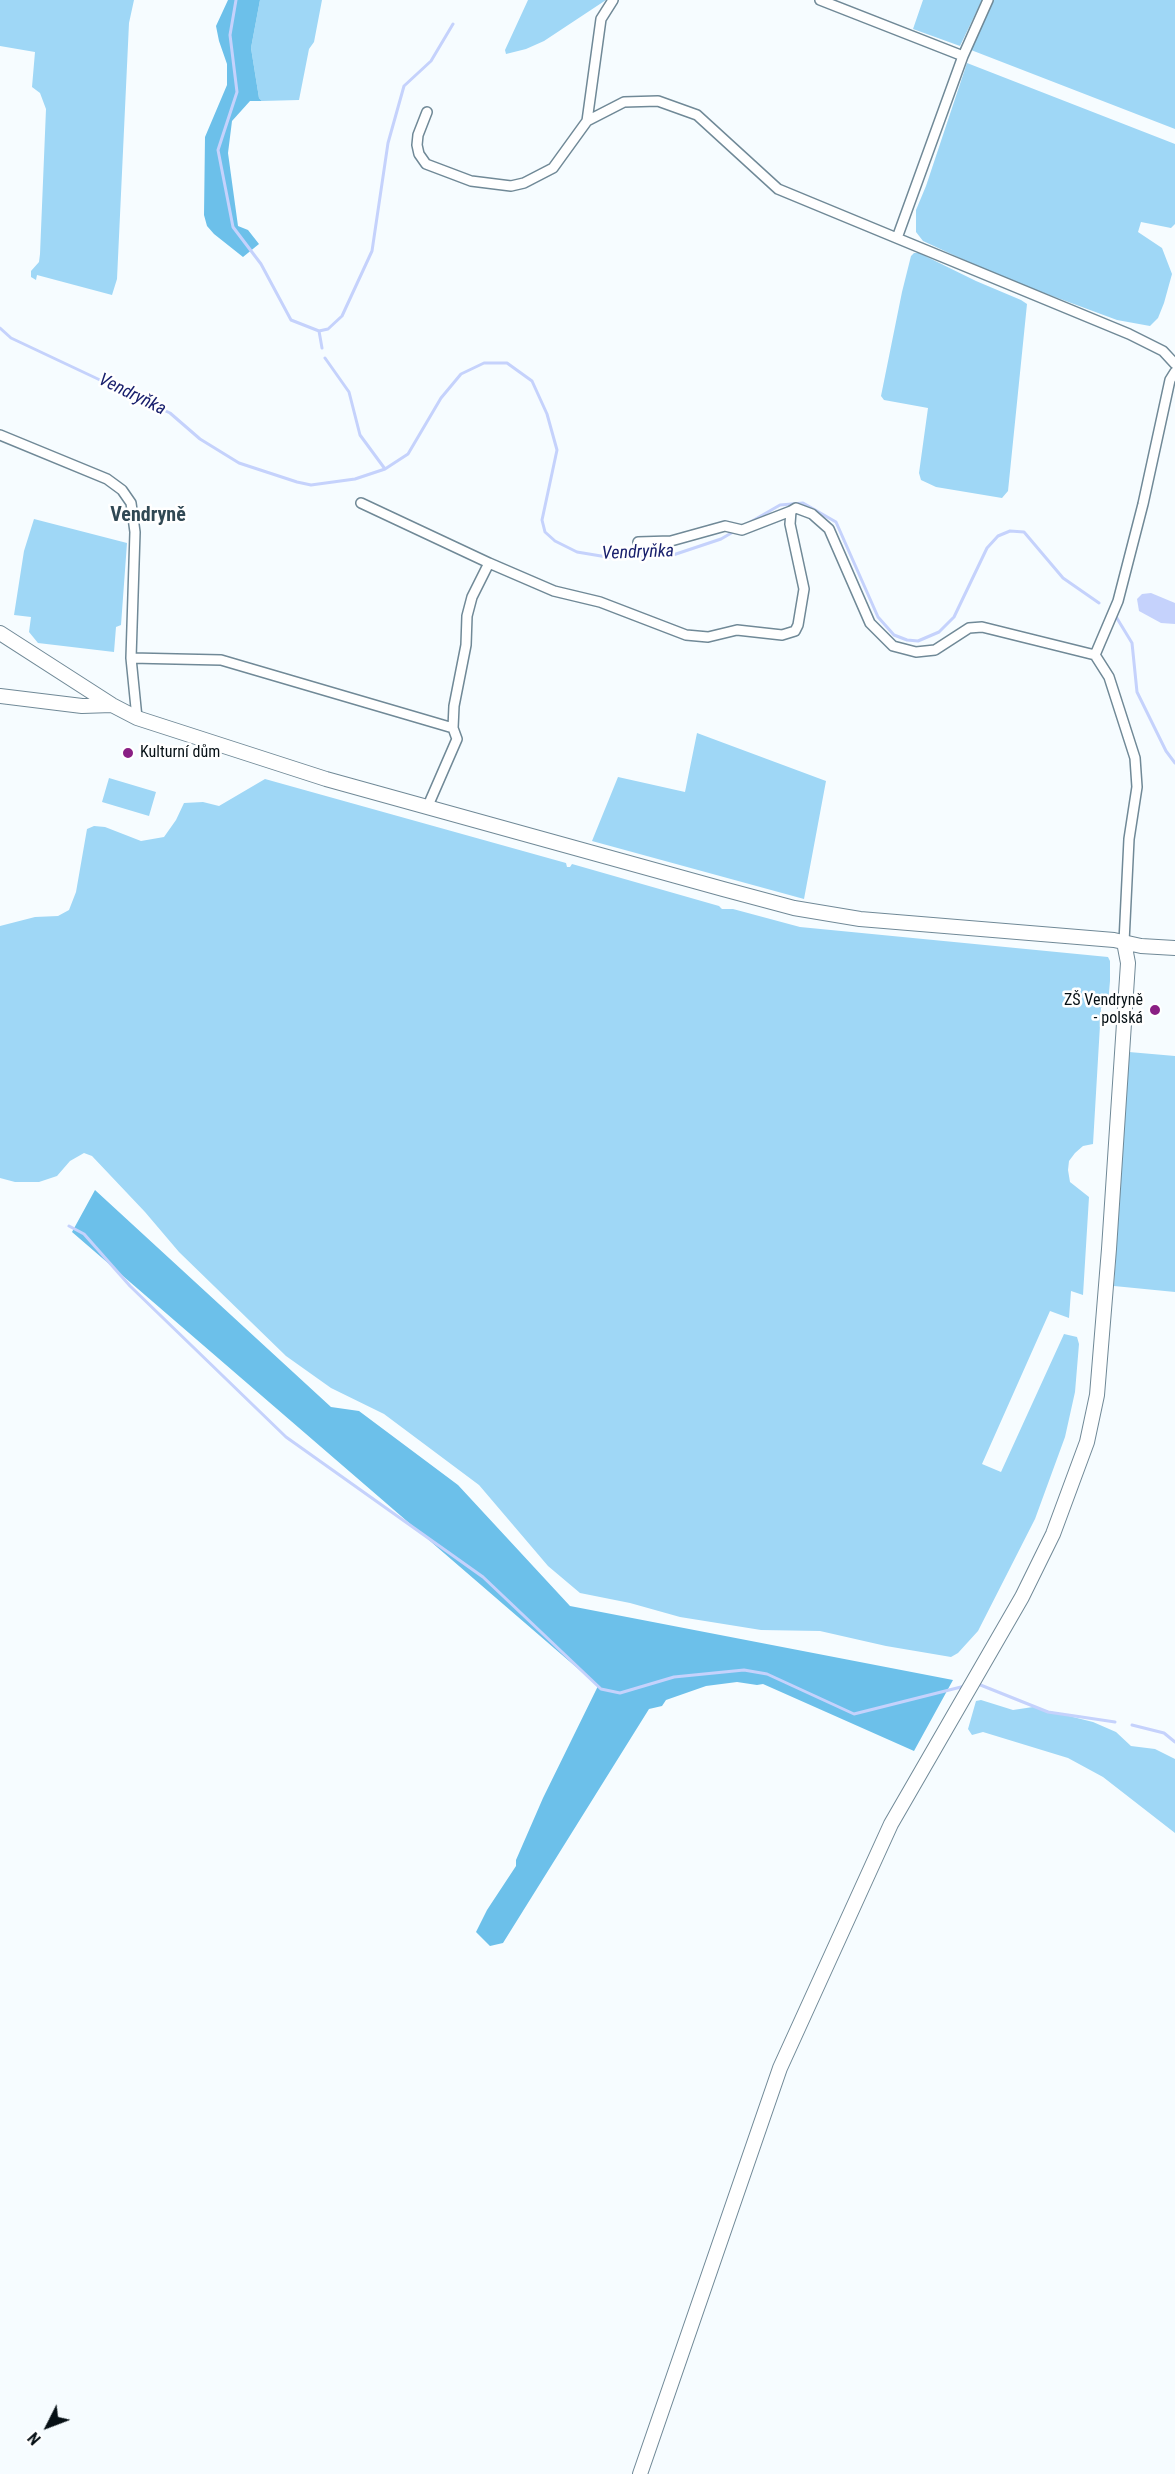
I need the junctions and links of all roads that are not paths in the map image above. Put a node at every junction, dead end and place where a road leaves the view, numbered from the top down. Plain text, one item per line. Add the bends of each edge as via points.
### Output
1 (613, 0) edge
2 (820, 0) edge
3 (988, 0) edge
4 (963, 56) junction
5 (427, 112) dead end
6 (587, 121) junction
7 (897, 238) junction
8 (1175, 364) edge
9 (1175, 372) edge
10 (0, 435) edge
11 (361, 503) dead end
12 (791, 511) junction
13 (638, 542) dead end
14 (489, 563) junction
15 (0, 633) edge
16 (1095, 655) junction
17 (131, 658) junction
18 (0, 696) edge
19 (112, 705) junction
20 (137, 718) junction
21 (453, 728) junction
22 (427, 808) junction
23 (1124, 942) junction
24 (1175, 948) edge
25 (640, 2474) edge

1 - 6 street via 601,19
2 - 4 street
3 - 4 street
4 - 7 street
5 - 6 street via 417,145 426,164 471,181 512,186 553,168
6 - 7 street via 624,102 658,101 698,115 778,189
7 - 8 street via 1129,334 1163,351
9 - 16 street via 1118,601
10 - 17 street via 107,479 131,503 135,532
11 - 14 street
12 - 13 street via 742,530 725,526 671,541
12 - 14 street via 790,524 804,589 798,625 795,631 782,635 737,630 708,637 686,635 600,602 554,591
12 - 16 street via 796,508 812,514 829,529 870,623 893,646 916,652 935,650 969,628 982,627
14 - 21 street via 467,616
15 - 19 street
16 - 23 street via 1108,677 1135,758 1137,787 1129,839
17 - 20 street
17 - 21 street via 220,660
18 - 19 street via 82,706
19 - 20 street
20 - 22 street
21 - 22 street via 457,739
22 - 23 street via 794,908 860,919
23 - 24 street
23 - 25 street via 1128,963 1109,1249 1097,1395 1087,1442 1053,1534 891,1824 780,2068

